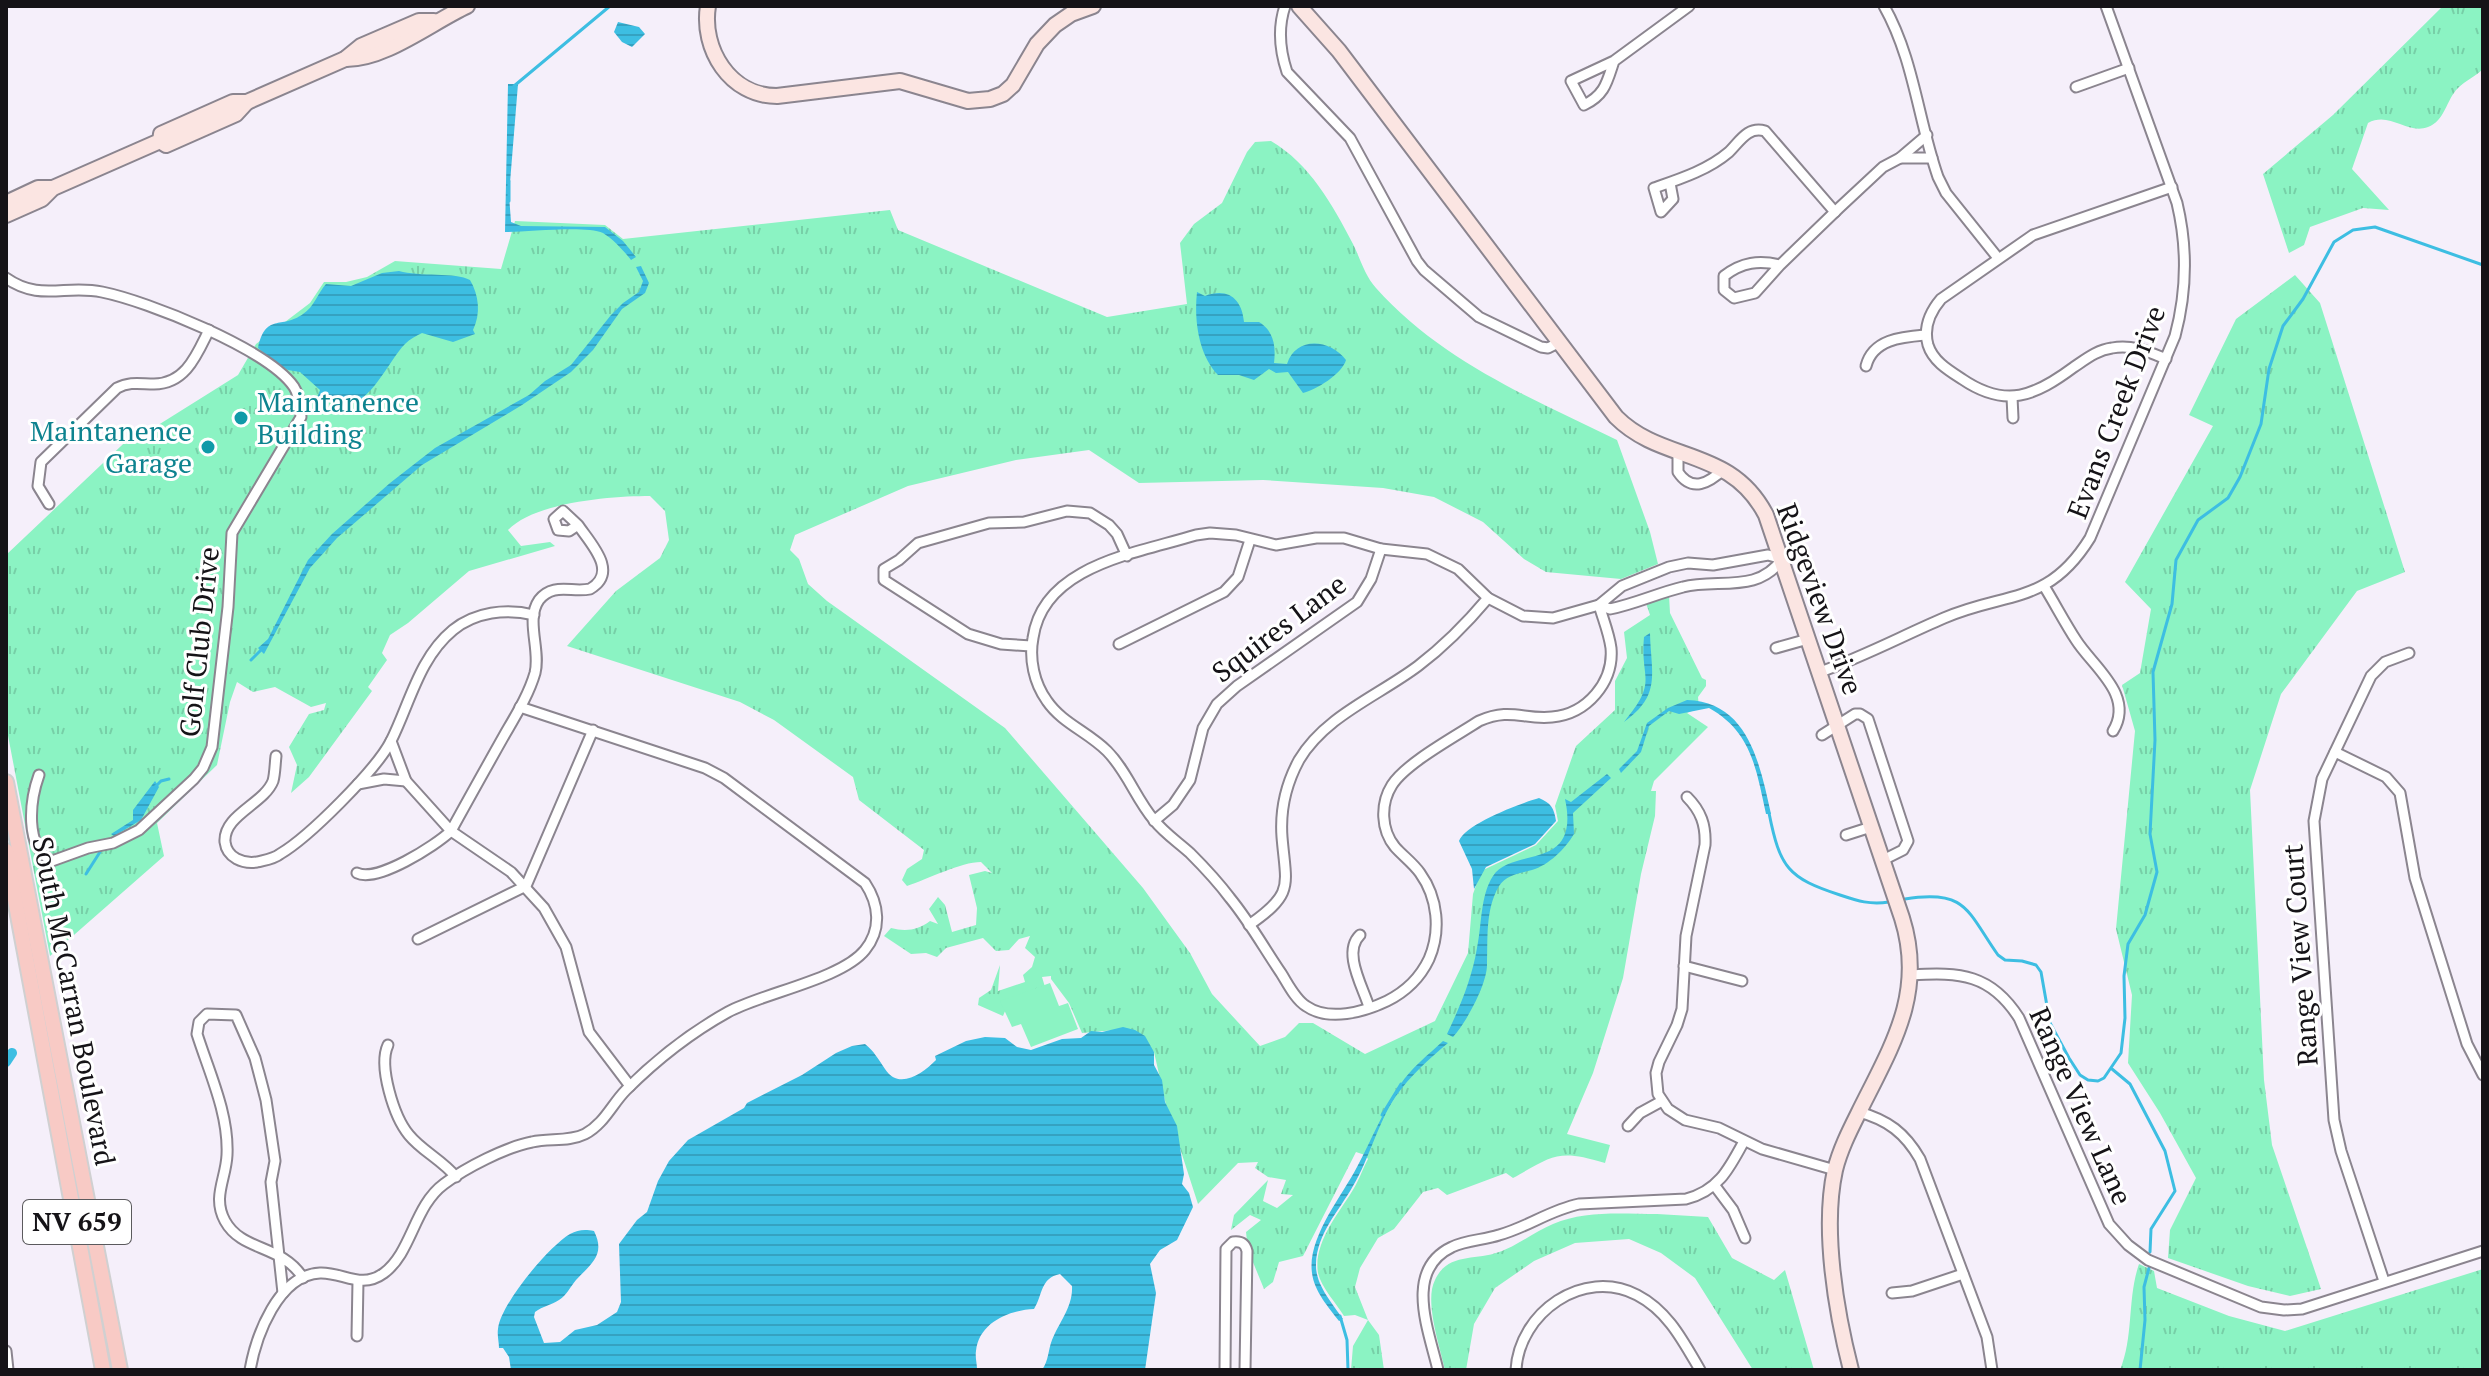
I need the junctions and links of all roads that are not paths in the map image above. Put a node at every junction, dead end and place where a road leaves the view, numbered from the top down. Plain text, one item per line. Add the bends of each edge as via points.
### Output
1 (467, 6) edge
2 (708, 6) edge
3 (1093, 6) edge
4 (1285, 6) edge
5 (1299, 6) edge
6 (1689, 6) edge
7 (1884, 6) edge
8 (2106, 6) edge
9 (1614, 61) junction
10 (2129, 68) junction
11 (2076, 87) dead end
12 (1927, 135) junction
13 (1900, 158) junction
14 (1932, 158) junction
15 (1670, 183) dead end
16 (2172, 187) junction
17 (53, 188) junction
18 (6, 203) edge
19 (1835, 212) junction
20 (6, 215) edge
21 (1998, 258) junction
22 (1780, 265) junction
23 (6, 278) edge
24 (209, 330) junction
25 (1926, 335) junction
26 (1560, 342) junction
27 (2166, 359) junction
28 (1866, 366) dead end
29 (2012, 397) junction
30 (2013, 418) dead end
31 (1678, 451) junction
32 (1724, 469) junction
33 (49, 504) dead end
34 (1024, 522) junction
35 (578, 525) dead end
36 (1012, 535) dead end
37 (1250, 540) junction
38 (1381, 549) junction
39 (1127, 556) junction
40 (1782, 559) junction
41 (1713, 565) junction
42 (1660, 571) junction
43 (1715, 585) junction
44 (2044, 586) junction
45 (1668, 590) junction
46 (1488, 598) junction
47 (1599, 605) junction
48 (534, 615) junction
49 (1808, 639) junction
50 (1119, 644) dead end
51 (1031, 646) junction
52 (1776, 648) dead end
53 (2409, 653) dead end
54 (1820, 672) junction
55 (520, 707) junction
56 (1837, 725) junction
57 (593, 730) junction
58 (2113, 731) dead end
59 (1822, 735) dead end
60 (391, 740) junction
61 (2335, 752) junction
62 (276, 756) dead end
63 (39, 775) dead end
64 (406, 781) junction
65 (6, 782) edge
66 (357, 784) junction
67 (1687, 797) dead end
68 (1154, 821) junction
69 (1871, 827) junction
70 (451, 831) junction
71 (1846, 835) dead end
72 (6, 851) edge
73 (1883, 860) junction
74 (357, 873) dead end
75 (526, 886) junction
76 (1249, 925) junction
77 (1360, 935) dead end
78 (418, 939) dead end
79 (1684, 966) junction
80 (1912, 975) junction
81 (1742, 981) dead end
82 (1369, 1007) junction
83 (388, 1045) dead end
84 (2483, 1075) edge
85 (630, 1086) junction
86 (1662, 1101) junction
87 (1859, 1112) junction
88 (1628, 1126) dead end
89 (1744, 1141) junction
90 (1835, 1170) junction
91 (456, 1177) junction
92 (1715, 1186) junction
93 (1745, 1238) dead end
94 (2483, 1251) edge
95 (280, 1256) junction
96 (1963, 1274) junction
97 (303, 1278) junction
98 (358, 1281) junction
99 (2384, 1281) junction
100 (283, 1293) junction
101 (1892, 1293) dead end
102 (357, 1336) dead end
103 (6, 1351) edge
104 (8, 1370) edge
105 (103, 1370) edge
106 (120, 1370) edge
107 (250, 1370) edge
108 (1225, 1370) edge
109 (1245, 1370) edge
110 (1438, 1370) edge
111 (1516, 1370) edge
112 (1700, 1370) edge
113 (1851, 1370) edge
114 (1992, 1370) edge

1 - 17 street via 361,46 345,59 247,102 233,102
2 - 3 street via 712,53 738,83 759,95 900,81 974,101 1009,89 1047,32
4 - 26 street via 1279,23 1287,72 1350,138 1417,261 1486,321 1541,347
5 - 26 street, Ridgeview Drive via 1333,43
6 - 9 street
7 - 12 street via 1902,46
8 - 10 street, Evans Creek Drive
9 - 9 street via 1571,81 1584,105 1605,89
10 - 11 street
10 - 16 street, Evans Creek Drive
12 - 13 street
12 - 14 street
13 - 14 street
13 - 19 street
14 - 21 street via 1946,193
15 - 19 street via 1710,165 1757,129 1765,131
16 - 21 street via 2054,226
16 - 27 street, Evans Creek Drive via 2186,268 2181,312
17 - 18 street via 38,188
17 - 20 street via 42,199
19 - 22 street
21 - 25 street via 1941,299 1929,316
22 - 22 street via 1755,293 1734,298 1724,290 1724,276 1739,265
23 - 24 street, Golf Club Drive via 39,292 111,294
24 - 33 street via 190,368 165,383 117,388 41,462 38,486
24 - 63 street, Golf Club Drive via 266,362 293,385 301,417 232,533 209,757 194,779 139,830 52,861 35,842 32,811
25 - 28 street via 1877,347
25 - 29 street via 1932,354 1944,367 1986,393
26 - 31 street, Ridgeview Drive via 1624,425
27 - 29 street via 2139,348 2113,347 2090,356 2039,391
27 - 44 street, Evans Creek Drive via 2090,538 2071,566
29 - 30 street
31 - 32 street, Ridgeview Drive
31 - 32 street via 1678,472 1693,485 1707,483
32 - 40 street, Ridgeview Drive via 1761,506
34 - 36 street
34 - 39 street via 1067,511 1090,513 1117,534
34 - 51 street via 989,523 918,543 884,569 884,580 968,634
35 - 48 street via 601,558 602,579 590,589 552,590 539,600
37 - 38 street via 1276,545 1330,537
37 - 39 street via 1210,533
37 - 50 street via 1238,577 1224,592
38 - 46 street via 1443,561
38 - 68 street, Squires Lane via 1357,602 1217,704 1203,728 1190,780
39 - 51 street via 1062,585 1044,606
40 - 41 street via 1768,555
40 - 43 street via 1757,579
40 - 49 street, Ridgeview Drive
41 - 42 street via 1688,563
41 - 43 street
42 - 45 street
42 - 47 street via 1622,586
43 - 45 street
44 - 54 street, Evans Creek Drive via 1943,618
44 - 58 street via 2077,643 2116,694 2120,714
45 - 47 street via 1610,609
46 - 47 street via 1538,618 1567,616
46 - 76 street via 1441,647 1335,721 1310,745 1292,774 1283,806 1285,886 1276,904
47 - 82 street via 1610,662 1602,685 1587,703 1551,717 1491,716 1392,784 1384,805 1386,831 1429,887 1437,925 1432,952 1417,978 1397,995
48 - 55 street via 537,662
48 - 60 street via 491,612 452,631 422,669
49 - 52 street
49 - 54 street, Ridgeview Drive
51 - 68 street via 1035,676 1047,701 1119,763
53 - 61 street, Range View Court via 2385,662 2371,676
54 - 56 street, Ridgeview Drive
55 - 57 street
55 - 70 street
56 - 59 street
56 - 69 street, Ridgeview Drive
56 - 73 street via 1860,714 1868,719 1908,841 1903,850
57 - 75 street
57 - 85 street via 724,778 857,875 872,893 877,915 873,937 851,962 729,1012
60 - 64 street
60 - 66 street
61 - 84 street via 2386,777 2400,793 2415,878 2467,1044
61 - 99 street, Range View Court via 2319,791 2313,837 2332,1103 2341,1151
62 - 66 street via 270,786 227,831 228,851 239,860 250,863 279,856
64 - 66 street
64 - 70 street
65 - 106 main road, South McCarran Boulevard / NV 659
67 - 79 street via 1701,814 1706,834
68 - 76 street via 1212,875
69 - 71 street
69 - 73 street, Ridgeview Drive
70 - 74 street via 384,872
70 - 75 street
72 - 105 main road, South McCarran Boulevard / NV 659
73 - 80 street, Ridgeview Drive via 1906,929
75 - 78 street
75 - 85 street via 566,947 589,1032
76 - 82 street via 1306,1006 1332,1015
77 - 82 street via 1352,954
79 - 81 street
79 - 86 street via 1682,1009 1656,1073
80 - 87 street, Ridgeview Drive via 1900,1028
80 - 99 street, Range View Lane via 1962,974 1990,986 2011,1006 2103,1212 2137,1253 2250,1302 2284,1310 2302,1309
83 - 91 street via 384,1065 402,1126
85 - 91 street via 588,1133 522,1144
86 - 88 street
86 - 89 street via 1676,1116
87 - 90 street, Ridgeview Drive
87 - 96 street via 1892,1125 1913,1147
89 - 90 street
89 - 92 street
90 - 113 street, Ridgeview Drive via 1835,1289
91 - 98 street via 425,1203 387,1271
92 - 93 street
92 - 110 street via 1686,1199 1562,1207 1517,1229 1443,1252 1422,1289
94 - 99 street, Range View Lane
95 - 95 street via 236,1234 220,1210 227,1148 220,1104 197,1034 207,1014 236,1015 259,1071 275,1161 271,1182
95 - 97 street
95 - 100 street
96 - 101 street
96 - 114 street via 1989,1345
97 - 98 street via 321,1273
97 - 100 street
98 - 102 street
100 - 107 street via 262,1330
103 - 104 street
108 - 109 street via 1226,1249 1238,1241 1247,1251
111 - 112 street via 1525,1336 1543,1311 1567,1294 1614,1288 1638,1295 1672,1323

